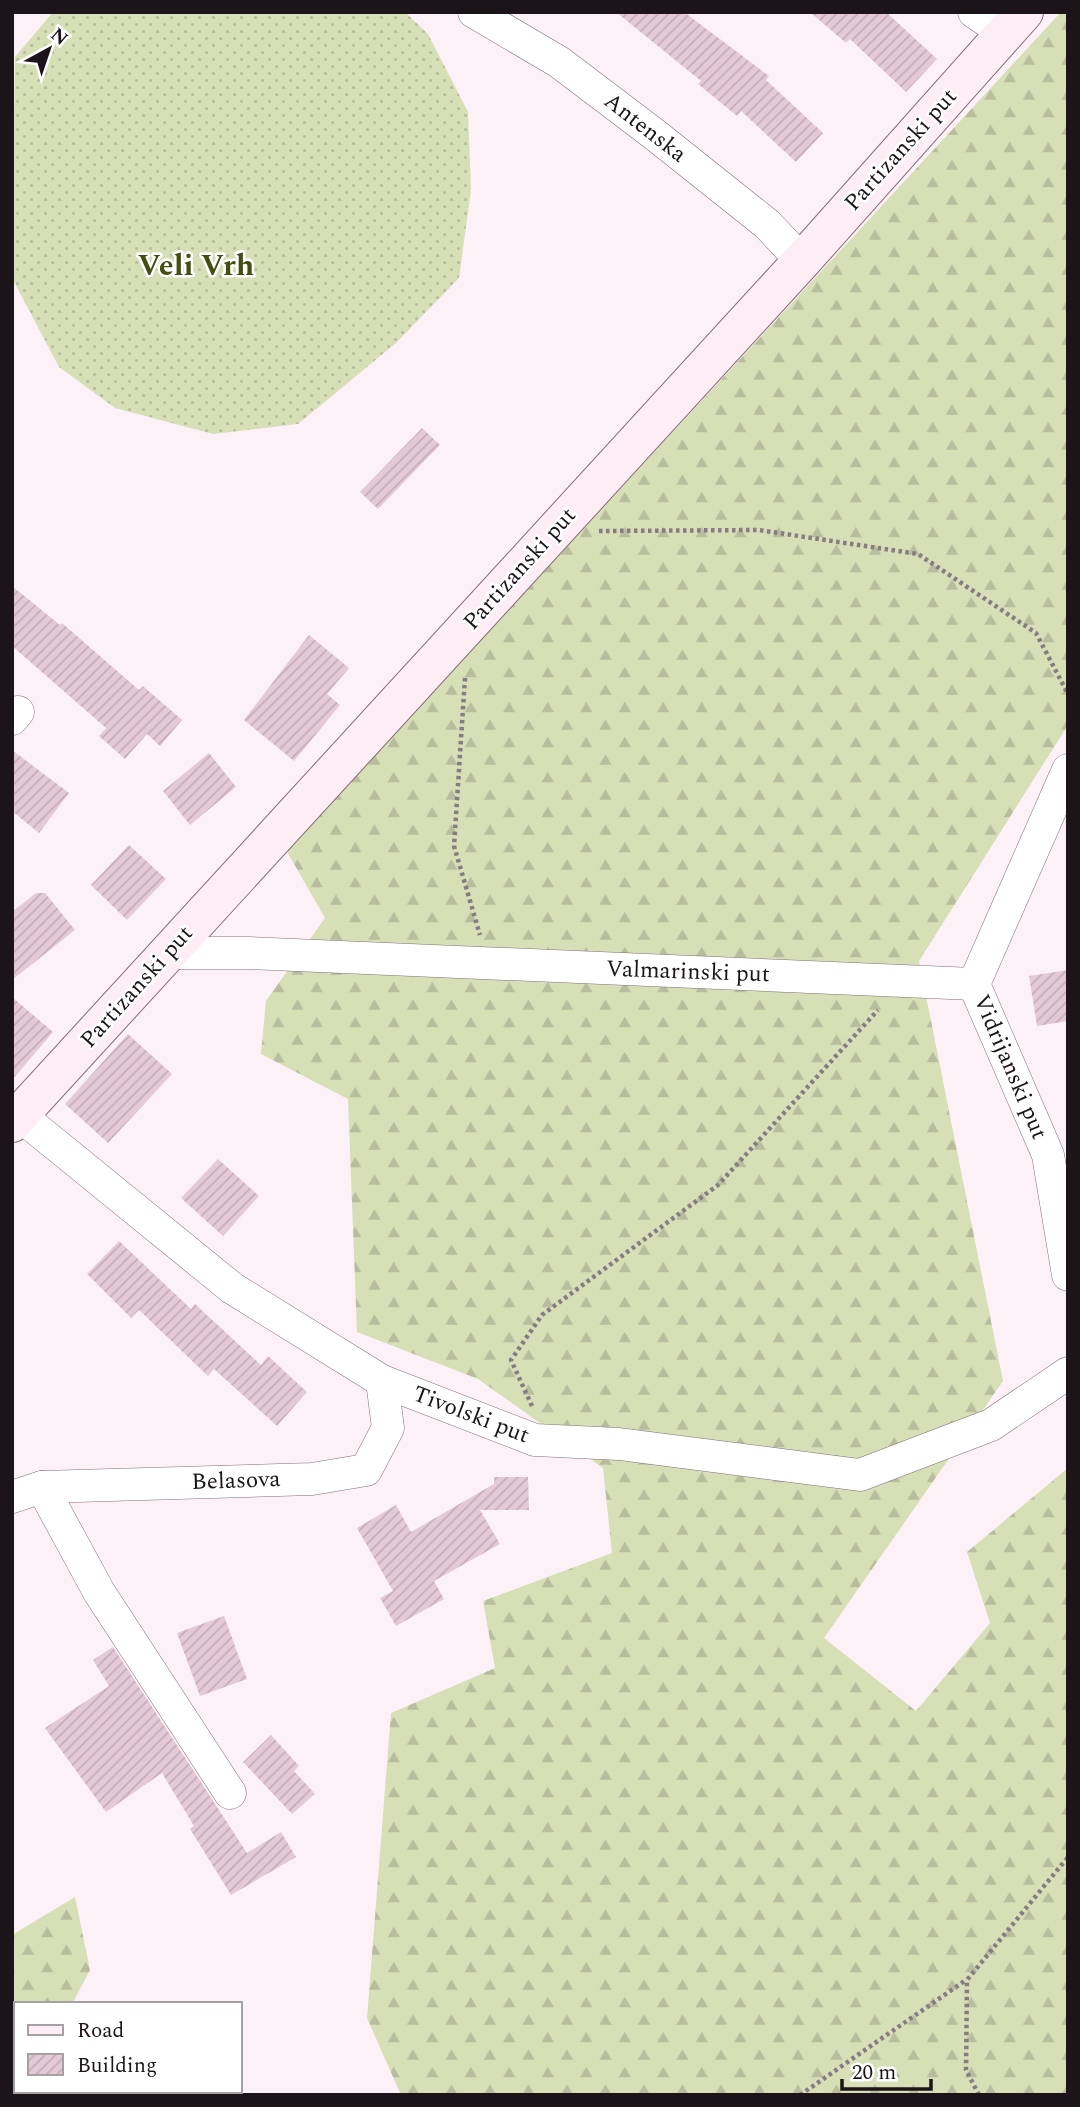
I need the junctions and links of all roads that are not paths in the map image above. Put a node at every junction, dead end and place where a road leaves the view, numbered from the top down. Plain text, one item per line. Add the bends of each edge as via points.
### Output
1 (474, 12) edge
2 (974, 12) edge
3 (1015, 22) edge
4 (802, 261) junction
5 (1068, 770) edge
6 (168, 953) junction
7 (974, 984) junction
8 (15, 1116) edge
9 (1068, 1275) edge
10 (1068, 1373) edge
11 (382, 1381) junction
12 (43, 1487) junction
13 (12, 1497) edge
14 (230, 1793) dead end

1 - 4 street, Antenska via 559,62 644,126 767,224
2 - 3 street
3 - 4 street, Partizanski put
4 - 6 street, Partizanski put
5 - 7 street
6 - 7 street, Valmarinski put
6 - 8 street, Partizanski put
7 - 9 street, Vidrijanski put via 1048,1155
8 - 11 street, Tivolski put via 232,1288
10 - 11 street, Tivolski put via 991,1426 860,1475 619,1444 535,1440
11 - 12 street, Belasova via 388,1428 366,1470 312,1479
12 - 13 street, Belasova
12 - 14 street via 99,1592

